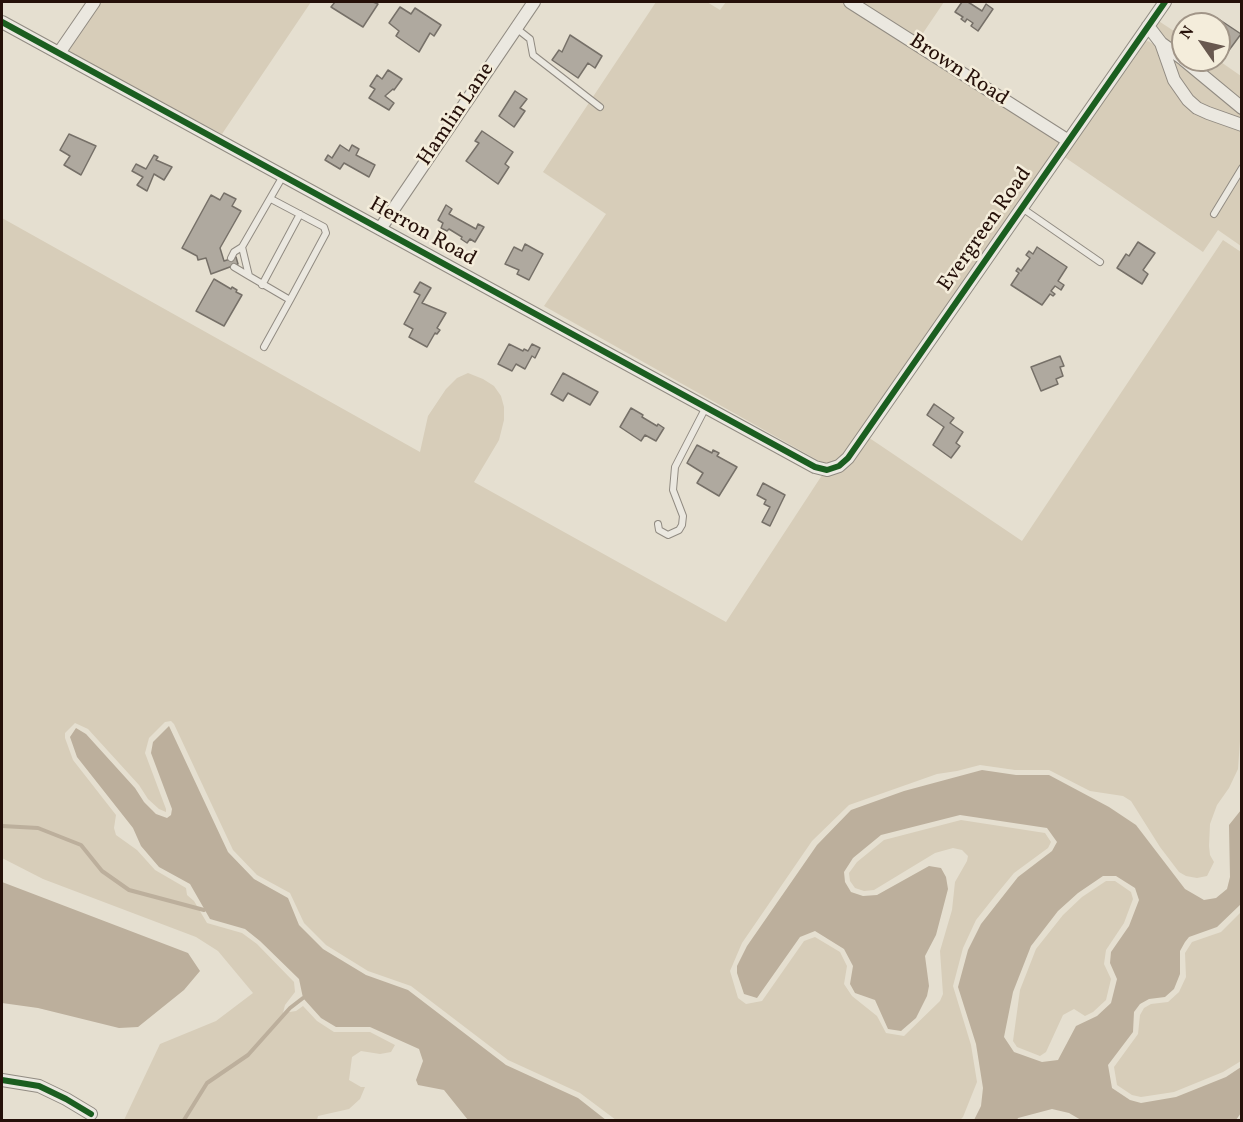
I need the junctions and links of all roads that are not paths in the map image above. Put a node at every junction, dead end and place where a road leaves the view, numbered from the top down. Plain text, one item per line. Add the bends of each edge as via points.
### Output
1 (94, 2) edge
2 (534, 2) edge
3 (850, 2) edge
4 (1165, 2) edge
5 (2, 22) edge
6 (1148, 26) junction
7 (516, 28) junction
8 (1161, 43) junction
9 (1171, 51) edge
10 (59, 53) junction
11 (1198, 72) edge
12 (600, 106) dead end
13 (1242, 108) edge
14 (1242, 125) edge
15 (1067, 140) junction
16 (1242, 168) edge
17 (283, 176) junction
18 (271, 199) junction
19 (1022, 207) junction
20 (300, 214) junction
21 (1214, 214) dead end
22 (380, 229) junction
23 (242, 247) junction
24 (231, 258) dead end
25 (1100, 262) dead end
26 (234, 267) dead end
27 (249, 276) junction
28 (261, 285) junction
29 (290, 300) junction
30 (264, 347) dead end
31 (706, 407) junction
32 (827, 470) joint
33 (658, 524) dead end
34 (2, 1080) edge
35 (91, 1114) dead end

1 - 10 street
2 - 7 street, Hamlin Lane
3 - 15 street, Brown Road
4 - 6 street, Evergreen Road
5 - 10 street, Herron Road
6 - 8 street
6 - 15 street, Evergreen Road
7 - 12 lane via 530,39 533,56
7 - 22 street, Hamlin Lane
8 - 9 street
8 - 14 street via 1174,80 1188,100 1208,113
10 - 17 street, Herron Road
11 - 13 street
15 - 19 street, Evergreen Road
16 - 21 lane
17 - 18 lane
17 - 22 street, Herron Road
18 - 20 lane
18 - 23 lane
19 - 25 lane
19 - 32 street, Evergreen Road via 848,458
20 - 28 lane
20 - 29 lane via 324,227 326,233
22 - 31 street, Herron Road
23 - 24 lane
23 - 27 lane
26 - 27 lane
27 - 28 lane
28 - 29 lane
29 - 30 lane
31 - 32 street, Herron Road
31 - 33 lane via 675,467 673,490 683,516 682,525 668,535 659,530
34 - 35 street via 39,1086

